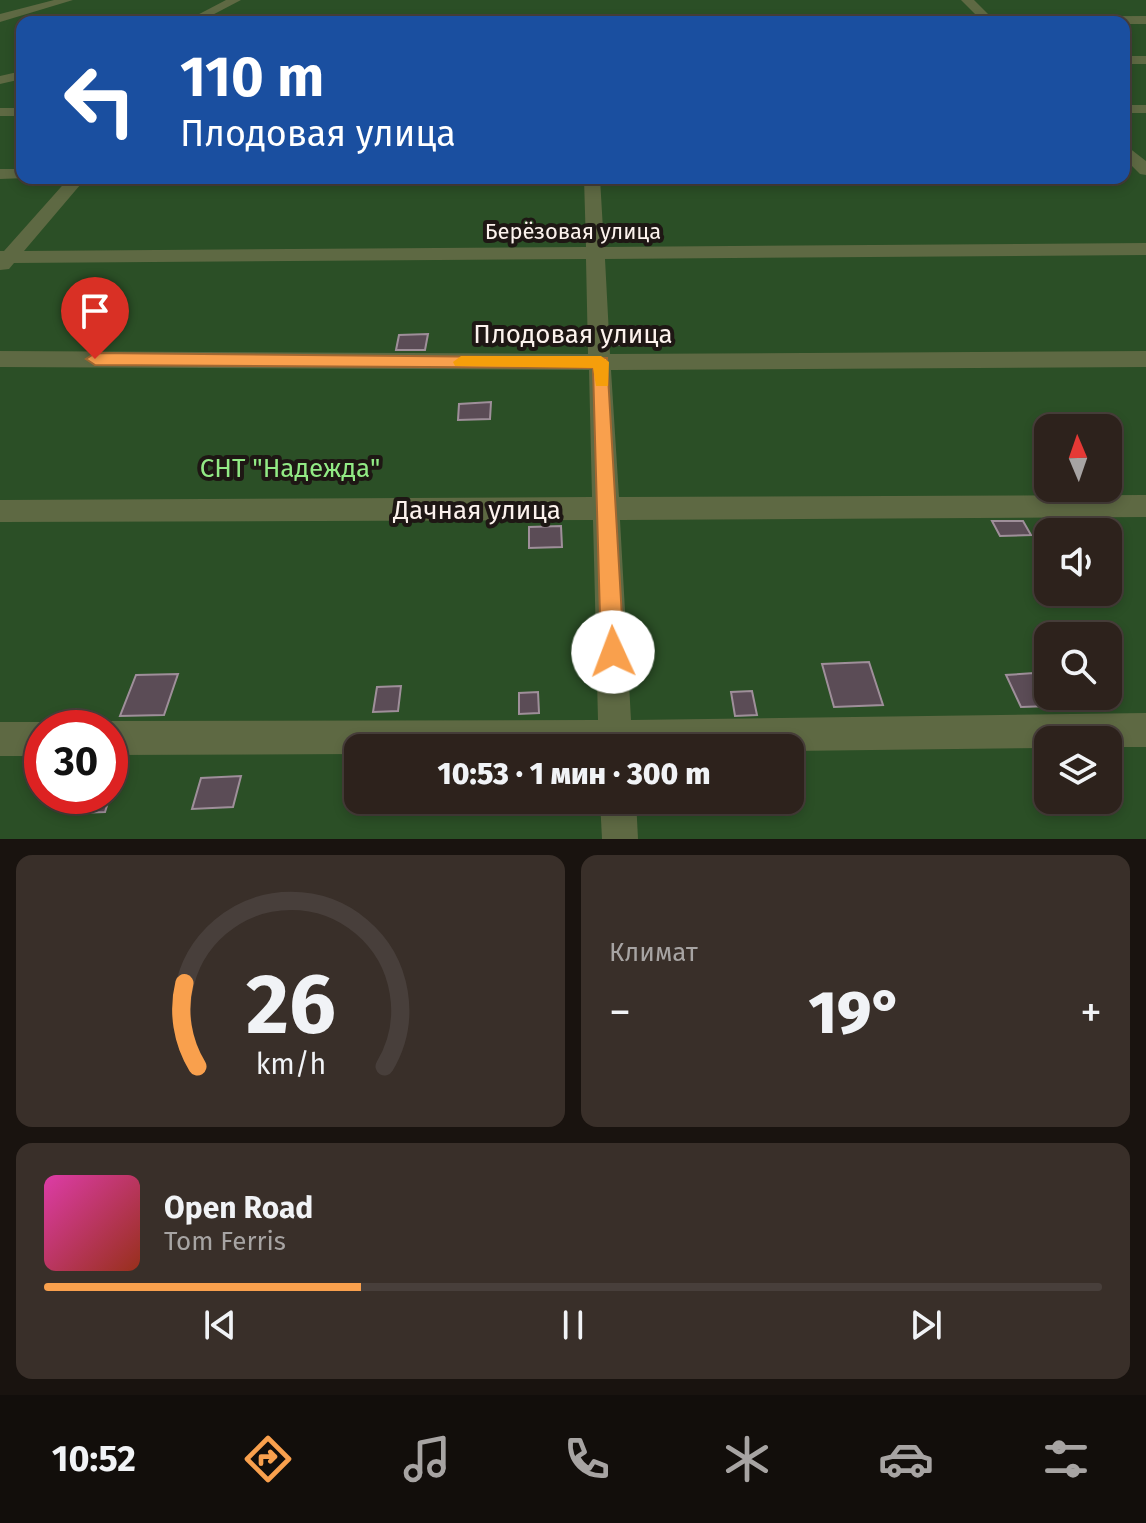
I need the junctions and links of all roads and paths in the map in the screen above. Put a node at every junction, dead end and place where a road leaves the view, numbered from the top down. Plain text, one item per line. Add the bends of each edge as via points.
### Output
1 (67, 0) edge
2 (967, 0) edge
3 (231, 2) edge
4 (202, 16) edge
5 (984, 16) edge
6 (0, 18) edge
7 (1130, 155) edge
8 (1146, 170) edge
9 (73, 184) edge
10 (592, 184) edge
11 (1146, 249) edge
12 (596, 255) junction
13 (3, 260) edge
14 (0, 359) edge
15 (1146, 359) edge
16 (601, 362) junction
17 (1146, 506) edge
18 (607, 510) junction
19 (0, 511) edge
20 (1146, 730) edge
21 (616, 734) edge
22 (128, 738) edge
23 (804, 738) edge
24 (0, 739) edge
25 (24, 739) edge
26 (344, 740) edge
27 (619, 814) edge
28 (620, 839) edge

1 - 6 street
2 - 5 street
3 - 4 street
7 - 8 street
9 - 13 street
10 - 12 street
11 - 12 street, Берёзовая улица
12 - 13 street, Берёзовая улица
12 - 16 street
14 - 16 street, Плодовая улица
15 - 16 street, Плодовая улица
16 - 18 street
17 - 18 street, Дачная улица
18 - 19 street, Дачная улица
18 - 21 street
20 - 23 street
22 - 26 street
24 - 25 street
27 - 28 street

